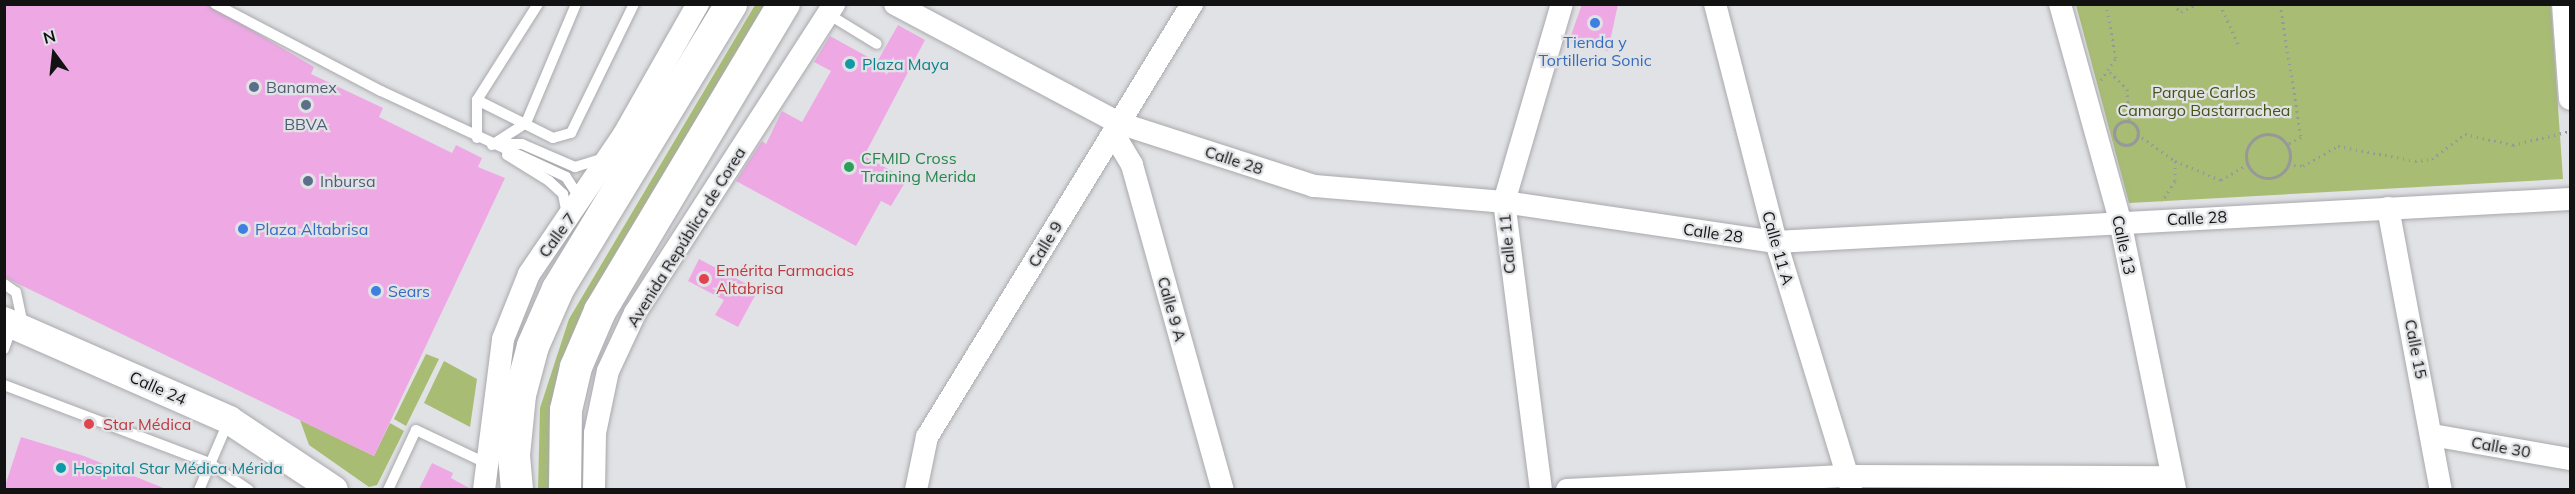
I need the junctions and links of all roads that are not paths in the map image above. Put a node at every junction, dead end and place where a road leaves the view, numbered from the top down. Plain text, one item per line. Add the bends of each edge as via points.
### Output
1 (215, 4) edge
2 (538, 4) edge
3 (576, 4) edge
4 (634, 4) edge
5 (698, 4) edge
6 (731, 4) edge
7 (784, 4) edge
8 (896, 4) edge
9 (1192, 4) edge
10 (1562, 4) edge
11 (1715, 4) edge
12 (2060, 4) edge
13 (2563, 4) edge
14 (831, 9) edge
15 (877, 44) dead end
16 (2570, 93) edge
17 (2571, 99) edge
18 (477, 100) junction
19 (661, 122) junction
20 (526, 123) junction
21 (1116, 128) junction
22 (477, 138) junction
23 (618, 142) junction
24 (492, 145) junction
25 (2571, 199) edge
26 (1504, 202) junction
27 (2388, 208) junction
28 (573, 212) junction
29 (2120, 222) junction
30 (1776, 242) junction
31 (4, 285) edge
32 (13, 332) edge
33 (4, 385) edge
34 (229, 420) junction
35 (2432, 435) junction
36 (2571, 459) edge
37 (209, 463) junction
38 (488, 464) junction
39 (1849, 483) edge
40 (2174, 483) edge
41 (199, 489) edge
42 (249, 489) edge
43 (334, 489) edge
44 (388, 489) edge
45 (484, 489) edge
46 (517, 489) edge
47 (565, 489) edge
48 (594, 489) edge
49 (916, 489) edge
50 (1223, 489) edge
51 (1541, 489) edge
52 (1567, 489) edge
53 (2441, 489) edge

1 - 22 lane
2 - 18 lane
3 - 20 lane
4 - 20 lane via 571,133 553,138
5 - 23 street, Calle 7
6 - 19 main road
7 - 47 main road, Avenida República de Corea via 600,311 576,367 566,411
8 - 21 street, Calle 28
9 - 21 street, Calle 9
10 - 26 street, Calle 11
11 - 30 street, Calle 11 A
12 - 29 street, Calle 13
13 - 16 street
14 - 15 lane
14 - 48 street, Avenida República de Corea via 635,313 608,371 595,433
16 - 17 street
18 - 20 lane
18 - 22 lane
19 - 23 main road
19 - 46 main road via 558,289 533,346 520,395 514,455
20 - 24 lane
21 - 26 street, Calle 28 via 1314,186
21 - 49 street, Calle 9 via 927,437
21 - 50 street, Calle 9 A via 1132,165
22 - 24 lane
23 - 24 lane via 575,167 522,144
23 - 28 street, Calle 7
24 - 28 lane via 549,181 563,194
24 - 28 lane via 566,177 577,186
25 - 27 street, Calle 28
26 - 30 street, Calle 28
26 - 51 street, Calle 11
27 - 29 street, Calle 28
27 - 35 street, Calle 15
28 - 38 street, Calle 7 via 529,274 503,339
29 - 30 street, Calle 28
29 - 40 street, Calle 13
30 - 39 street, Calle 11 A
31 - 32 lane via 16,292 21,320
32 - 34 street, Calle 24
33 - 37 lane
34 - 37 lane
34 - 43 street, Calle 24
35 - 36 street, Calle 30
35 - 53 street, Calle 15
37 - 41 lane
37 - 42 lane
38 - 44 lane via 416,430
38 - 45 street, Calle 7
39 - 40 street
39 - 52 street

